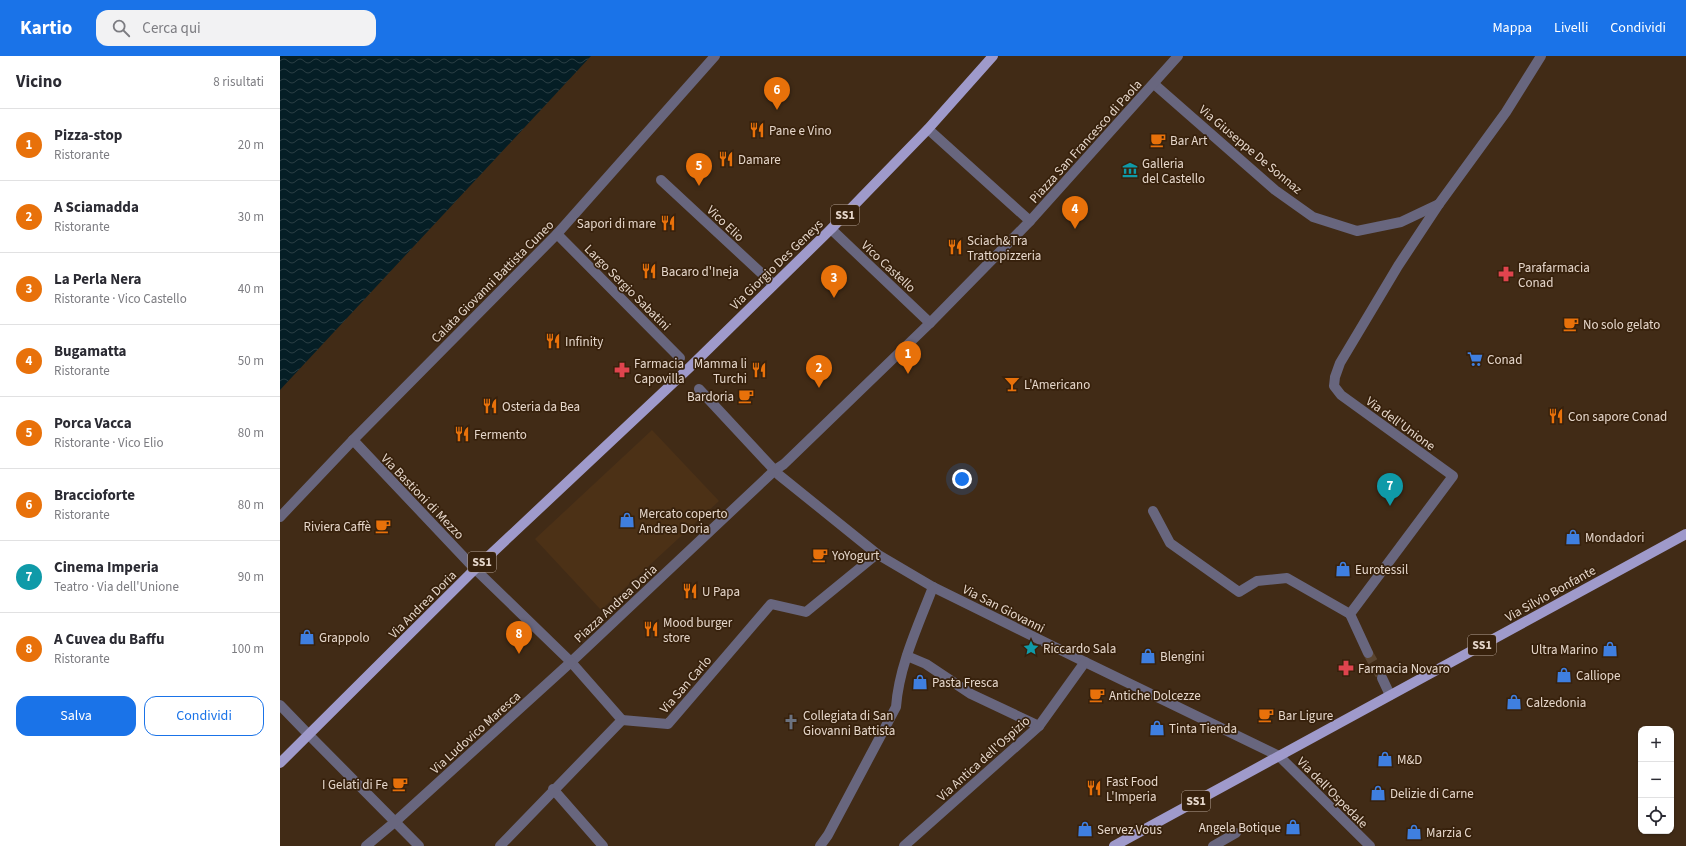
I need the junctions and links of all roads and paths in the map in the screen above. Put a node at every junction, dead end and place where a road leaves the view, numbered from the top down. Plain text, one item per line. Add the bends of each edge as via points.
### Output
1 (715, 56) edge
2 (993, 56) edge
3 (1178, 56) edge
4 (1541, 56) edge
5 (1154, 84) junction
6 (928, 129) junction
7 (661, 180) dead end
8 (1439, 204) junction
9 (1030, 221) junction
10 (831, 229) junction
11 (557, 234) junction
12 (774, 284) junction
13 (930, 323) junction
14 (680, 358) dead end
15 (690, 367) joint
16 (699, 389) dead end
17 (353, 440) junction
18 (777, 472) junction
19 (1153, 511) dead end
20 (280, 517) edge
21 (1686, 534) edge
22 (877, 554) junction
23 (475, 569) junction
24 (933, 586) junction
25 (1350, 614) junction
26 (1368, 653) tunnel mouth
27 (907, 656) junction
28 (571, 662) junction
29 (1085, 662) junction
30 (1382, 678) tunnel mouth
31 (1390, 695) junction
32 (280, 705) edge
33 (622, 720) junction
34 (1039, 726) junction
35 (309, 735) junction
36 (1279, 756) junction
37 (280, 763) edge
38 (553, 789) junction
39 (396, 821) junction
40 (1236, 833) dead end
41 (1227, 843) edge
42 (366, 846) edge
43 (419, 846) edge
44 (500, 846) edge
45 (603, 846) edge
46 (820, 846) edge
47 (904, 846) edge
48 (1114, 846) edge
49 (1213, 846) edge
50 (1370, 846) edge

1 - 11 street, Calata Giovanni Battista Cuneo
2 - 6 main road, Via Giorgio Des Geneys / SS1
3 - 5 street, Piazza San Francesco di Paola
4 - 8 street, Via Giuseppe De Sonnaz via 1506,112
5 - 8 street, Via Giuseppe De Sonnaz via 1275,190 1313,217 1357,232 1401,222
5 - 9 street, Piazza San Francesco di Paola
6 - 9 street, Piazza San Francesco di Paola
6 - 10 main road, Via Giorgio Des Geneys / SS1
7 - 12 street, Vico Elio
8 - 25 street, Via dell'Unione via 1398,266 1340,363 1334,377 1334,386 1341,395 1384,428 1453,476
9 - 13 street, Piazza Andrea Doria
10 - 12 main road, Via Giorgio Des Geneys / SS1
10 - 13 street, Vico Castello
11 - 14 street, Largo Sergio Sabatini
11 - 17 street, Calata Giovanni Battista Cuneo
12 - 15 main road, Via Giorgio Des Geneys / SS1
13 - 18 street, Piazza Andrea Doria
15 - 23 main road, Via Andrea Doria / SS1
16 - 18 street
17 - 20 street, Calata Giovanni Battista Cuneo
17 - 23 street, Via Bastioni di Mezzo
18 - 22 street, Via San Giovanni
18 - 28 street, Piazza Andrea Doria
19 - 25 street via 1170,544 1239,592 1257,581 1287,578
21 - 31 main road, Via Silvio Bonfante / SS1
22 - 24 street, Via San Giovanni
22 - 33 street, Via San Carlo via 806,612 770,604 668,724
23 - 28 street, Piazza Andrea Doria
23 - 35 main road, Via Andrea Doria / SS1
24 - 27 street
24 - 29 street, Via San Giovanni
25 - 26 street
27 - 34 street via 926,664 977,697
27 - 46 street via 897,690 896,707
28 - 33 street
28 - 39 street, Via Ludovico Maresca
29 - 34 street, Via Antica dell'Ospizio
29 - 36 street, Via San Giovanni
30 - 31 street
31 - 36 main road, Via Silvio Bonfante / SS1
32 - 35 street
33 - 38 street
34 - 47 street, Via Antica dell'Ospizio
35 - 37 main road, Via Andrea Doria / SS1
35 - 39 street
36 - 48 main road, SS1
36 - 50 street, Via dell'Ospedale
38 - 44 street
38 - 45 street
39 - 42 street, Via Ludovico Maresca
39 - 43 street
40 - 41 street
41 - 49 street

